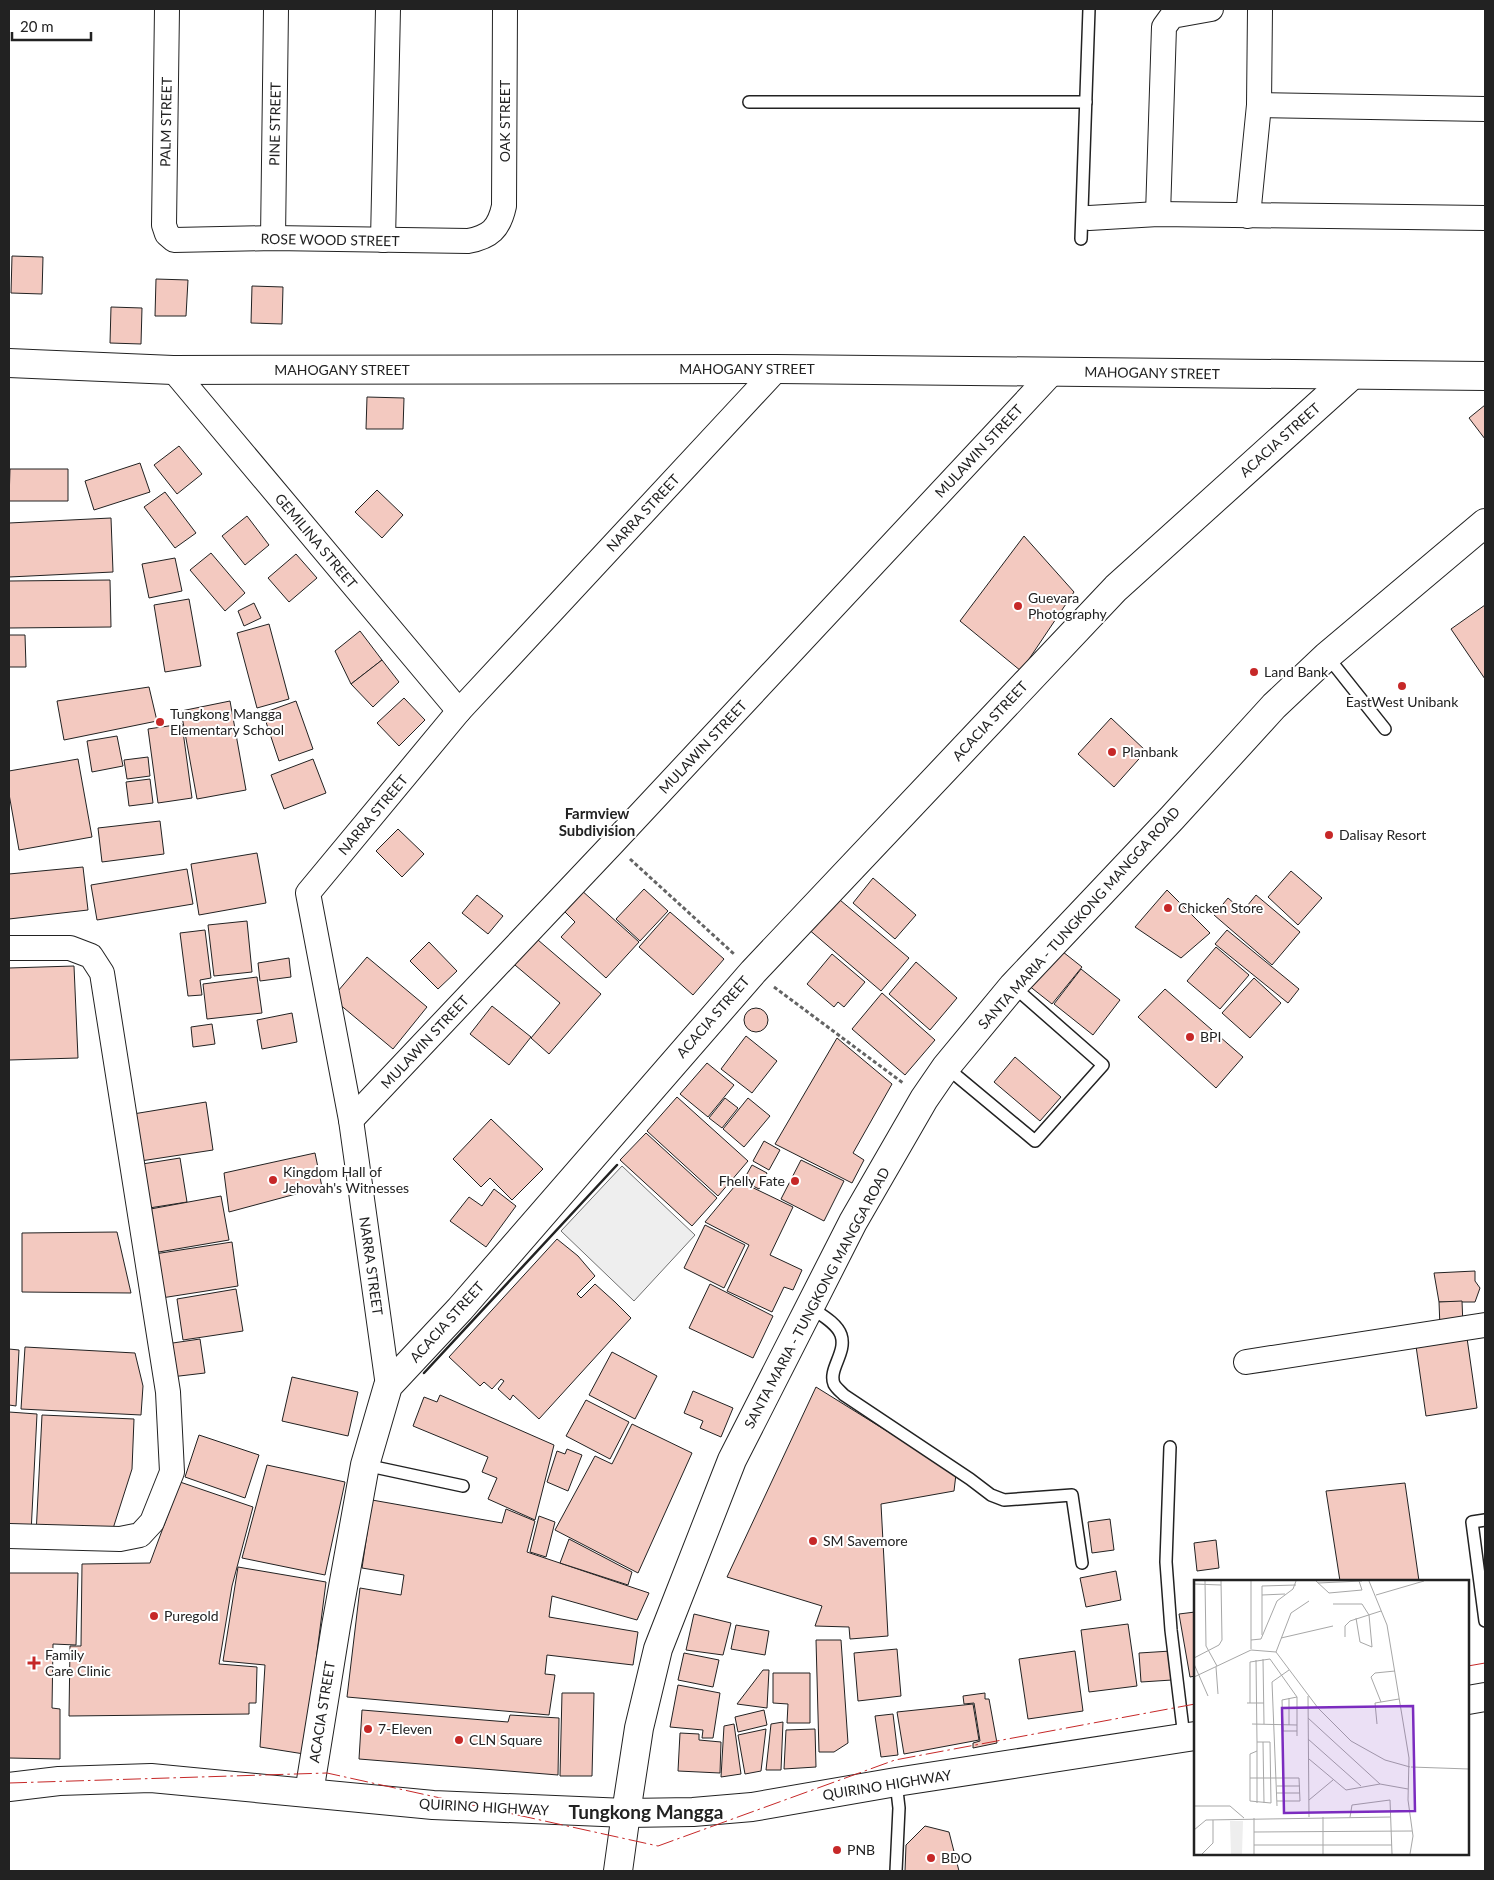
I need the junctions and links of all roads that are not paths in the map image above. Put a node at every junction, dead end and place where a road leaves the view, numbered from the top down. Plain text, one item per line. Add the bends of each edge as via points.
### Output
1 (167, 9) edge
2 (276, 9) edge
3 (388, 9) edge
4 (506, 9) edge
5 (1088, 9) edge
6 (1211, 9) edge
7 (1260, 9) edge
8 (749, 102) dead end
9 (1086, 102) junction
10 (1259, 105) junction
11 (1485, 109) edge
12 (1158, 214) junction
13 (1248, 216) junction
14 (1485, 218) edge
15 (1085, 228) joint
16 (493, 231) joint
17 (167, 234) joint
18 (273, 238) junction
19 (383, 240) junction
20 (9, 363) edge
21 (777, 368) junction
22 (173, 370) junction
23 (1053, 372) junction
24 (1352, 375) junction
25 (1485, 376) edge
26 (1485, 523) edge
27 (1327, 656) junction
28 (459, 711) junction
29 (1385, 729) dead end
30 (9, 948) edge
31 (1013, 986) junction
32 (946, 1067) junction
33 (350, 1120) junction
34 (810, 1307) junction
35 (1485, 1325) edge
36 (1246, 1362) dead end
37 (388, 1386) junction
38 (1170, 1447) dead end
39 (364, 1465) junction
40 (463, 1486) dead end
41 (1485, 1520) edge
42 (9, 1536) edge
43 (1082, 1563) dead end
44 (1485, 1621) edge
45 (1485, 1697) edge
46 (1469, 1700) edge
47 (1190, 1737) edge
48 (896, 1782) junction
49 (9, 1787) edge
50 (309, 1793) junction
51 (626, 1813) junction
52 (618, 1871) edge
53 (896, 1871) edge

1 - 17 street, PALM STREET via 164,225
2 - 18 street, PINE STREET
3 - 19 street
4 - 16 street, OAK STREET via 504,206
5 - 9 lane
6 - 12 street via 1172,16 1164,28
7 - 10 street
8 - 9 lane
9 - 15 lane
10 - 11 street
10 - 13 street
12 - 13 street
12 - 15 street
13 - 14 street
16 - 19 street, ROSE WOOD STREET via 482,239 468,241
17 - 18 street, ROSE WOOD STREET via 174,240
18 - 19 street, ROSE WOOD STREET
20 - 22 street, MAHOGANY STREET
21 - 22 street, MAHOGANY STREET
21 - 23 street, MAHOGANY STREET
21 - 28 street, NARRA STREET
22 - 28 street, GEMILINA STREET
23 - 24 street, MAHOGANY STREET
23 - 33 street, MULAWIN STREET
24 - 25 street, MAHOGANY STREET
24 - 37 street, ACACIA STREET via 1116,588 753,972 460,1309
26 - 27 street, SANTA MARIA - TUNGKONG MANGGA ROAD
27 - 29 lane
27 - 31 street, SANTA MARIA - TUNGKONG MANGGA ROAD via 1274,706
28 - 33 street, NARRA STREET via 308,892
30 - 42 street via 70,948 91,956 102,973 168,1392 172,1472 152,1522 140,1535 120,1539
31 - 32 street, SANTA MARIA - TUNGKONG MANGGA ROAD
31 - 32 lane via 1103,1065 1035,1141
32 - 34 street, SANTA MARIA - TUNGKONG MANGGA ROAD via 853,1222
33 - 37 street, NARRA STREET
34 - 43 lane via 835,1325 841,1335 843,1348 833,1376 834,1385 844,1395 991,1495 1004,1500 1072,1496
34 - 51 street, SANTA MARIA - TUNGKONG MANGGA ROAD via 732,1460 658,1649 639,1728
35 - 36 street
37 - 39 street, ACACIA STREET
38 - 47 lane via 1166,1562 1171,1630
39 - 40 lane
39 - 50 street, ACACIA STREET
41 - 44 lane via 1472,1522
45 - 46 street
47 - 48 street, QUIRINO HIGHWAY
48 - 51 street, QUIRINO HIGHWAY via 752,1807
48 - 53 lane via 899,1808
49 - 50 street, QUIRINO HIGHWAY via 59,1781 150,1778
50 - 51 street, QUIRINO HIGHWAY via 433,1805
51 - 52 street, SANTA MARIA - TUNGKONG MANGGA ROAD

